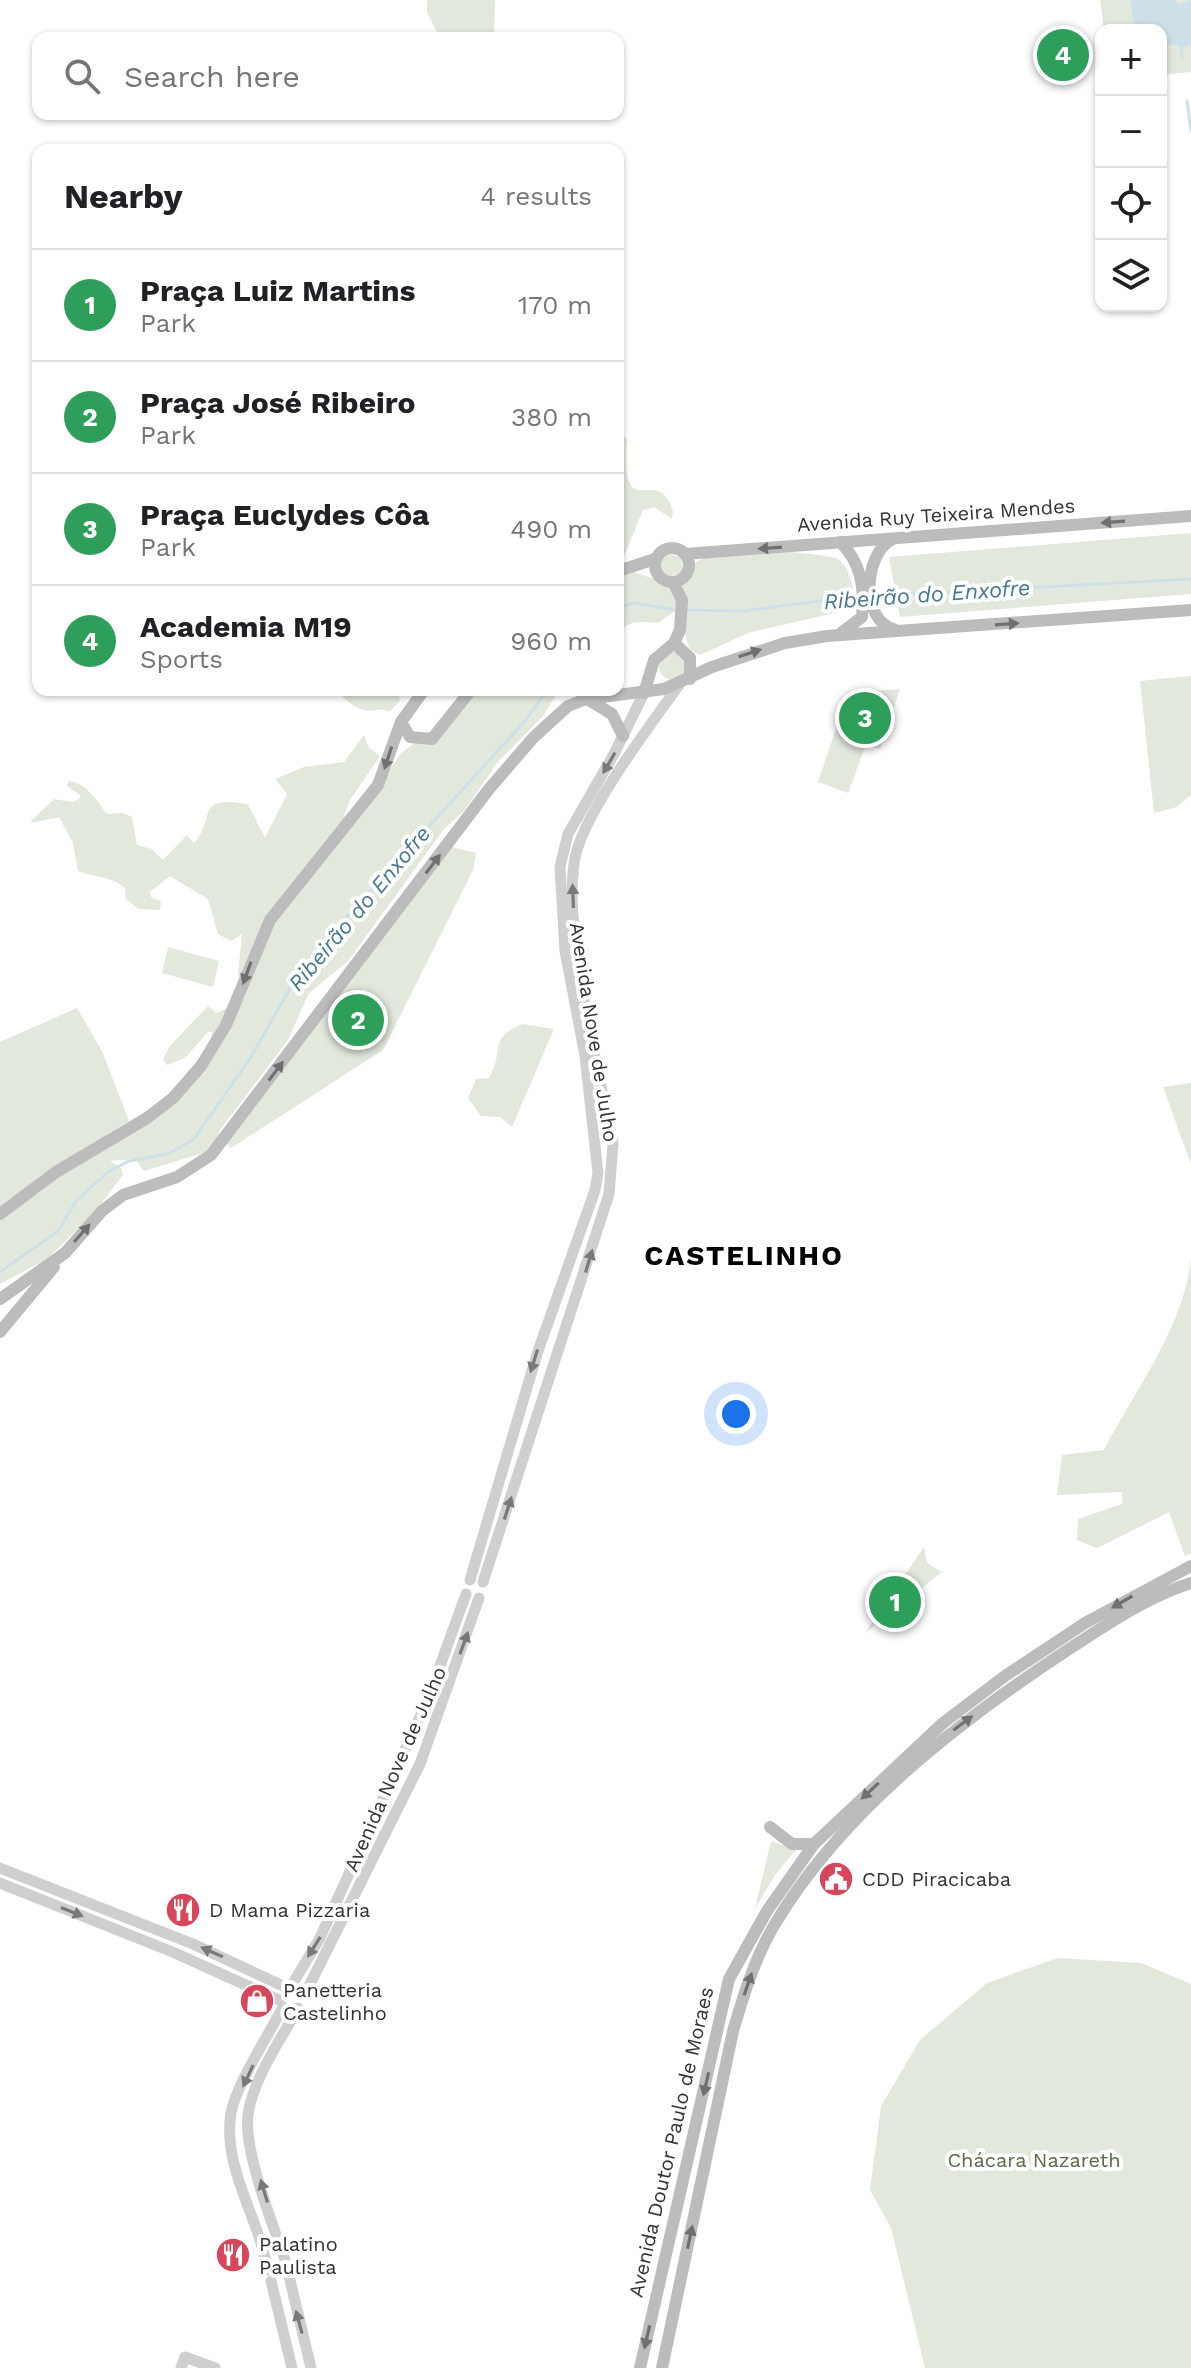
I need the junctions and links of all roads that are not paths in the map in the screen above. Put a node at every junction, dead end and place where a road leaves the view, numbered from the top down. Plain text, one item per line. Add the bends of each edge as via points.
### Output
1 (1191, 516) edge
2 (893, 538) junction
3 (840, 542) junction
4 (685, 554) junction
5 (865, 564) junction
6 (656, 566) junction
7 (624, 570) edge
8 (624, 577) edge
9 (673, 582) junction
10 (1191, 610) edge
11 (868, 616) junction
12 (901, 631) junction
13 (837, 635) junction
14 (674, 643) junction
15 (649, 671) junction
16 (684, 682) junction
17 (664, 689) junction
18 (644, 693) junction
19 (624, 695) edge
20 (420, 696) edge
21 (466, 696) edge
22 (615, 696) edge
23 (586, 699) junction
24 (401, 722) junction
25 (623, 736) junction
26 (0, 1214) edge
27 (65, 1253) junction
28 (0, 1299) edge
29 (0, 1332) edge
30 (1191, 1566) edge
31 (470, 1580) junction
32 (483, 1582) junction
33 (1191, 1583) edge
34 (466, 1594) junction
35 (479, 1598) junction
36 (770, 1827) dead end
37 (814, 1844) junction
38 (0, 1868) edge
39 (0, 1883) edge
40 (288, 1984) junction
41 (305, 1994) junction
42 (281, 2003) junction
43 (298, 2008) junction
44 (288, 2271) junction
45 (269, 2276) junction
46 (183, 2362) edge
47 (215, 2368) edge
48 (292, 2368) edge
49 (311, 2368) edge
50 (640, 2368) edge
51 (662, 2368) edge

1 -> 2 main road, Avenida Ruy Teixeira Mendes
2 - 3 main road, Avenida Ruy Teixeira Mendes
2 - 5 main road
3 -> 4 main road, Avenida Ruy Teixeira Mendes
3 - 5 main road
4 - 6 main road via 666,548
4 - 9 main road via 687,572
5 - 11 main road
6 - 7 main road
6 - 8 main road
6 - 9 main road via 663,580
9 - 14 main road via 682,600
12 -> 10 main road
11 - 12 main road
11 - 13 main road
12 - 13 main road
16 -> 13 main road via 748,653
14 - 15 main road
14 - 16 main road via 690,658
15 - 17 main road
15 - 18 main road
16 - 17 main road
32 -> 16 street, Avenida Nove de Julho via 613,1174 613,1144 574,920 576,853 592,817
17 - 18 main road
18 - 19 main road
18 - 25 street, Avenida Nove de Julho
20 - 24 main road
21 - 24 main road via 432,739 410,737
22 - 23 main road
23 - 25 main road via 612,714
27 -> 23 main road via 123,1195 177,1177 211,1155 489,789 551,719
24 -> 26 main road via 378,785 270,920 229,1018 201,1066 147,1118 56,1172
25 -> 31 street, Avenida Nove de Julho via 568,834 560,867 565,951 595,1138 595,1190 537,1354
27 - 28 main road
27 - 29 main road
30 -> 37 main road, Avenida Doutor Paulo de Moraes via 1085,1623 1005,1676 943,1723
31 - 32 street
31 - 34 street, Avenida Nove de Julho
32 - 35 street, Avenida Nove de Julho via 486,1591
51 -> 33 main road, Avenida Doutor Paulo de Moraes via 733,2031 750,1976 775,1924 823,1856 943,1739 1093,1634 1166,1591
34 - 35 street
34 -> 40 street, Avenida Nove de Julho via 422,1712 319,1940
41 -> 35 street, Avenida Nove de Julho via 420,1764
36 - 37 main road via 792,1844
37 -> 50 main road, Avenida Doutor Paulo de Moraes via 767,1911 729,1979
40 -> 38 street
39 -> 42 street via 175,1953
40 - 41 street via 301,1986
40 - 42 street, Avenida Nove de Julho
41 - 43 street, Avenida Nove de Julho
42 - 43 street
42 -> 45 street via 231,2111 237,2172
44 -> 43 street via 254,2162 248,2116 255,2090
44 - 45 street via 281,2284
44 - 45 street via 278,2262
49 -> 44 street
45 - 48 street
46 - 47 street

